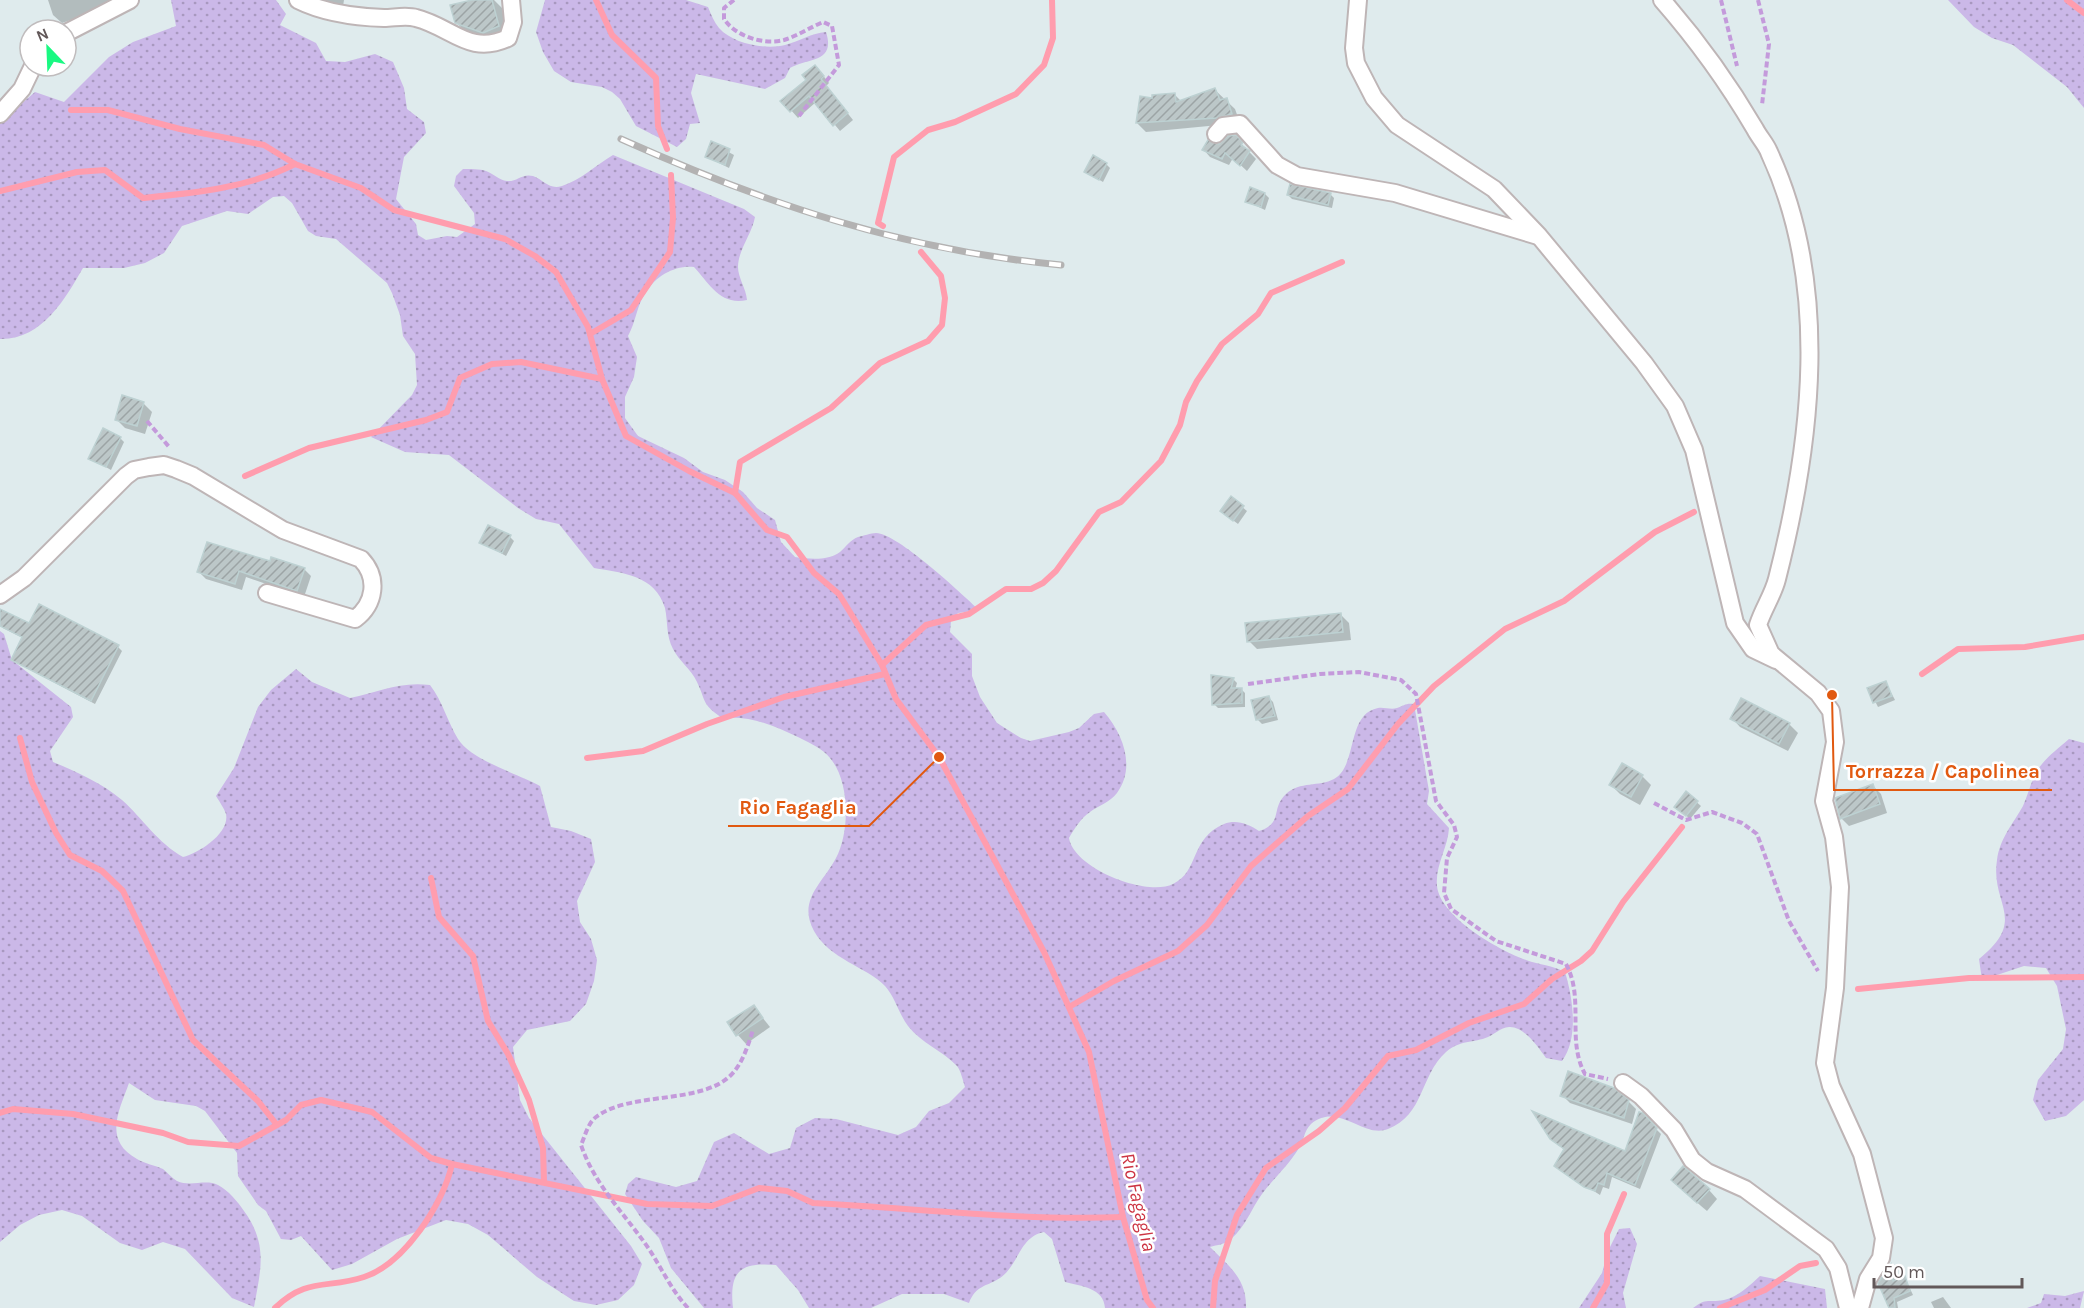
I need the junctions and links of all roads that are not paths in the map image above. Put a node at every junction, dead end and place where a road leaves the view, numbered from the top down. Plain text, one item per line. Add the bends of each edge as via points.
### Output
1 (130, 0) edge
2 (297, 0) edge
3 (511, 0) edge
4 (1358, 0) edge
5 (1662, 0) edge
6 (78, 27) edge
7 (27, 78) edge
8 (0, 114) edge
9 (1216, 134) dead end
10 (1539, 236) junction
11 (267, 593) dead end
12 (0, 595) edge
13 (1782, 663) junction
14 (1623, 1083) road end
15 (1848, 1308) edge
16 (1860, 1308) edge

1 - 6 street
2 - 3 street via 355,16 414,17 462,40 491,46 508,38 513,22
4 - 10 street via 1356,63 1374,98 1397,125 1494,189
5 - 13 street via 1739,102 1769,150 1789,202 1806,272 1810,360 1802,455 1777,582 1758,626 1771,654
7 - 8 street
9 - 10 street via 1223,126 1240,124 1277,165 1297,176 1395,193
10 - 13 street via 1675,406 1694,450 1734,623 1753,649
11 - 12 street via 355,619 365,611 373,580 361,559 283,530 193,476 164,465 134,470 126,476 24,578
13 - 16 street via 1818,693 1831,711 1836,741 1824,801 1834,837 1840,887 1835,988 1825,1063 1831,1086 1862,1154 1884,1238 1881,1258 1868,1279
14 - 15 street via 1674,1130 1692,1160 1707,1172 1744,1189 1826,1249 1838,1268

